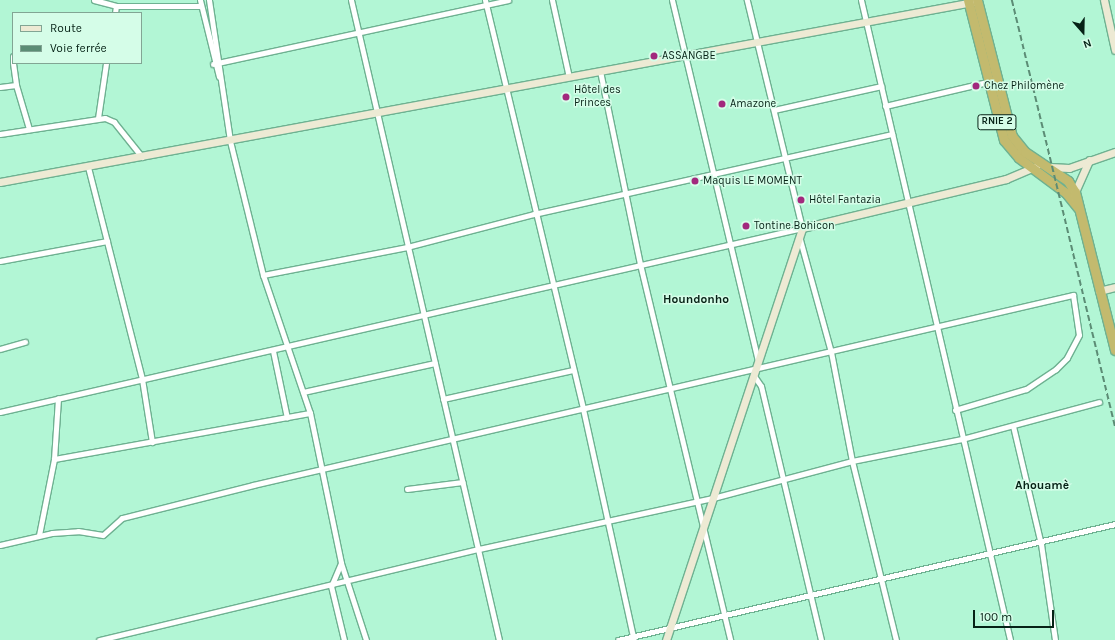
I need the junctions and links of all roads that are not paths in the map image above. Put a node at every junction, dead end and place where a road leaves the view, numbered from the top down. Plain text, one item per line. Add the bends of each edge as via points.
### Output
1 (94, 0) edge
2 (200, 0) edge
3 (209, 0) edge
4 (351, 0) edge
5 (508, 0) edge
6 (552, 0) edge
7 (672, 0) edge
8 (748, 0) edge
9 (861, 0) edge
10 (1104, 0) edge
11 (973, 1) edge
12 (486, 3) edge
13 (116, 6) junction
14 (201, 6) junction
15 (115, 12) edge
16 (867, 24) junction
17 (358, 34) junction
18 (758, 42) junction
19 (1115, 50) edge
20 (685, 55) junction
21 (221, 63) junction
22 (13, 64) edge
23 (106, 64) edge
24 (214, 64) junction
25 (600, 72) junction
26 (569, 77) junction
27 (220, 80) junction
28 (987, 82) junction
29 (16, 85) junction
30 (881, 86) junction
31 (0, 87) edge
32 (505, 89) junction
33 (885, 106) junction
34 (774, 110) junction
35 (377, 112) junction
36 (98, 118) junction
37 (29, 129) junction
38 (0, 134) edge
39 (892, 134) junction
40 (230, 141) junction
41 (1115, 152) edge
42 (142, 157) junction
43 (787, 157) junction
44 (1089, 160) junction
45 (1040, 161) junction
46 (88, 167) junction
47 (1050, 167) junction
48 (1034, 169) junction
49 (712, 174) junction
50 (0, 182) edge
51 (1075, 192) junction
52 (624, 194) junction
53 (909, 203) junction
54 (1081, 212) junction
55 (534, 214) junction
56 (802, 228) junction
57 (799, 236) junction
58 (107, 241) junction
59 (728, 243) junction
60 (407, 247) junction
61 (0, 261) edge
62 (640, 264) junction
63 (263, 275) junction
64 (552, 285) junction
65 (1115, 287) edge
66 (1100, 290) junction
67 (422, 316) junction
68 (937, 326) junction
69 (25, 342) dead end
70 (286, 347) junction
71 (0, 349) edge
72 (273, 350) junction
73 (1115, 350) edge
74 (831, 352) junction
75 (758, 362) junction
76 (435, 363) junction
77 (573, 370) junction
78 (755, 372) junction
79 (142, 379) junction
80 (670, 389) junction
81 (303, 392) junction
82 (58, 398) junction
83 (443, 399) junction
84 (1099, 402) dead end
85 (583, 409) junction
86 (956, 410) junction
87 (0, 412) edge
88 (310, 413) junction
89 (287, 418) junction
90 (1013, 426) junction
91 (962, 439) junction
92 (453, 440) junction
93 (152, 442) junction
94 (54, 459) junction
95 (852, 461) junction
96 (323, 468) junction
97 (782, 478) junction
98 (463, 482) junction
99 (407, 489) dead end
100 (713, 498) junction
101 (697, 501) junction
102 (607, 522) junction
103 (1115, 524) edge
104 (704, 527) junction
105 (39, 535) junction
106 (1041, 544) junction
107 (0, 545) edge
108 (478, 549) junction
109 (991, 555) junction
110 (341, 563) junction
111 (882, 579) junction
112 (350, 581) junction
113 (331, 586) junction
114 (811, 596) junction
115 (724, 616) junction
116 (669, 628) junction
117 (633, 638) edge
118 (99, 640) edge
119 (344, 640) edge
120 (366, 640) edge
121 (499, 640) edge
122 (618, 640) edge
123 (666, 640) edge
124 (730, 640) edge
125 (821, 640) edge
126 (896, 640) edge
127 (1010, 640) edge
128 (1055, 640) edge

1 - 13 street
2 - 14 street
3 - 21 street
4 - 17 street
5 - 12 street
6 - 26 street
7 - 20 street
8 - 18 street
9 - 16 street
10 - 19 street
11 - 16 street
11 - 28 highway, RNIE 2
11 - 45 highway, RNIE 2 via 1008,127 1018,145
12 - 17 street
12 - 32 street
13 - 14 street
13 - 15 street
14 - 24 street
16 - 18 street
16 - 30 street
17 - 21 street
17 - 35 street
18 - 20 street
18 - 34 street
20 - 25 street
20 - 49 street
21 - 24 street
21 - 27 street
22 - 29 street
23 - 36 street
24 - 27 street
25 - 26 street
25 - 52 street
26 - 32 street
27 - 40 street
28 - 33 street
28 - 48 highway, RNIE 2 via 1004,140
29 - 31 street
29 - 37 street
30 - 33 street
30 - 34 street
32 - 35 street
32 - 55 street
33 - 39 street
34 - 43 street
35 - 40 street
35 - 60 street
36 - 37 street
36 - 42 street via 114,122
37 - 38 street
39 - 43 street
39 - 53 street
40 - 42 street
40 - 63 street
41 - 44 street
42 - 46 street
43 - 49 street
43 - 56 street
44 - 47 street via 1069,168
44 - 51 street
45 - 47 highway, RNIE 2
45 - 48 street
46 - 50 street
46 - 58 street
47 - 51 highway, RNIE 2
48 - 53 street
48 - 54 highway, RNIE 2 via 1066,193
49 - 52 street
49 - 59 street
51 - 54 highway, RNIE 2
52 - 55 street
52 - 62 street
53 - 56 street
53 - 68 street
54 - 66 highway, RNIE 2
55 - 60 street
55 - 64 street
56 - 57 street
56 - 59 street
57 - 74 street
57 - 75 street
58 - 61 street
58 - 79 street
59 - 62 street
59 - 75 street
60 - 63 street
60 - 67 street
62 - 64 street
62 - 80 street
63 - 70 street
64 - 67 street
64 - 77 street
65 - 66 street
66 - 73 highway, RNIE 2
67 - 70 street
67 - 76 street
68 - 74 street
68 - 86 street
68 - 86 street via 1073,295 1078,314 1076,343 1046,378 1026,389
69 - 71 street
70 - 72 street
70 - 81 street
72 - 79 street
72 - 89 street
74 - 78 street
74 - 95 street
75 - 78 street
76 - 81 street
76 - 83 street
77 - 83 street
77 - 85 street
78 - 80 street
78 - 97 street via 761,386
78 - 100 street
79 - 82 street
79 - 93 street
80 - 85 street
80 - 101 street
81 - 88 street
82 - 87 street
82 - 94 street
83 - 92 street
84 - 90 street
85 - 92 street
85 - 102 street
86 - 91 street
88 - 89 street
88 - 96 street
89 - 93 street
90 - 91 street
90 - 106 street
91 - 95 street
91 - 109 street
92 - 96 street
92 - 98 street
93 - 94 street
94 - 105 street
95 - 97 street
95 - 111 street
96 - 105 street via 128,516 103,535 78,531
96 - 110 street
97 - 100 street
97 - 114 street
98 - 99 street
98 - 108 street
100 - 101 street
100 - 104 street
101 - 102 street
101 - 104 street
102 - 108 street
102 - 117 street
103 - 106 street
104 - 115 street
104 - 116 street
105 - 107 street
106 - 109 street
106 - 128 street
108 - 112 street
108 - 121 street
109 - 111 street
109 - 127 street
110 - 112 street
110 - 113 street
111 - 114 street
111 - 126 street
112 - 113 street
112 - 120 street
113 - 118 street
113 - 119 street
114 - 115 street
114 - 125 street
115 - 116 street
115 - 124 street
116 - 117 street
116 - 123 street
117 - 122 street

